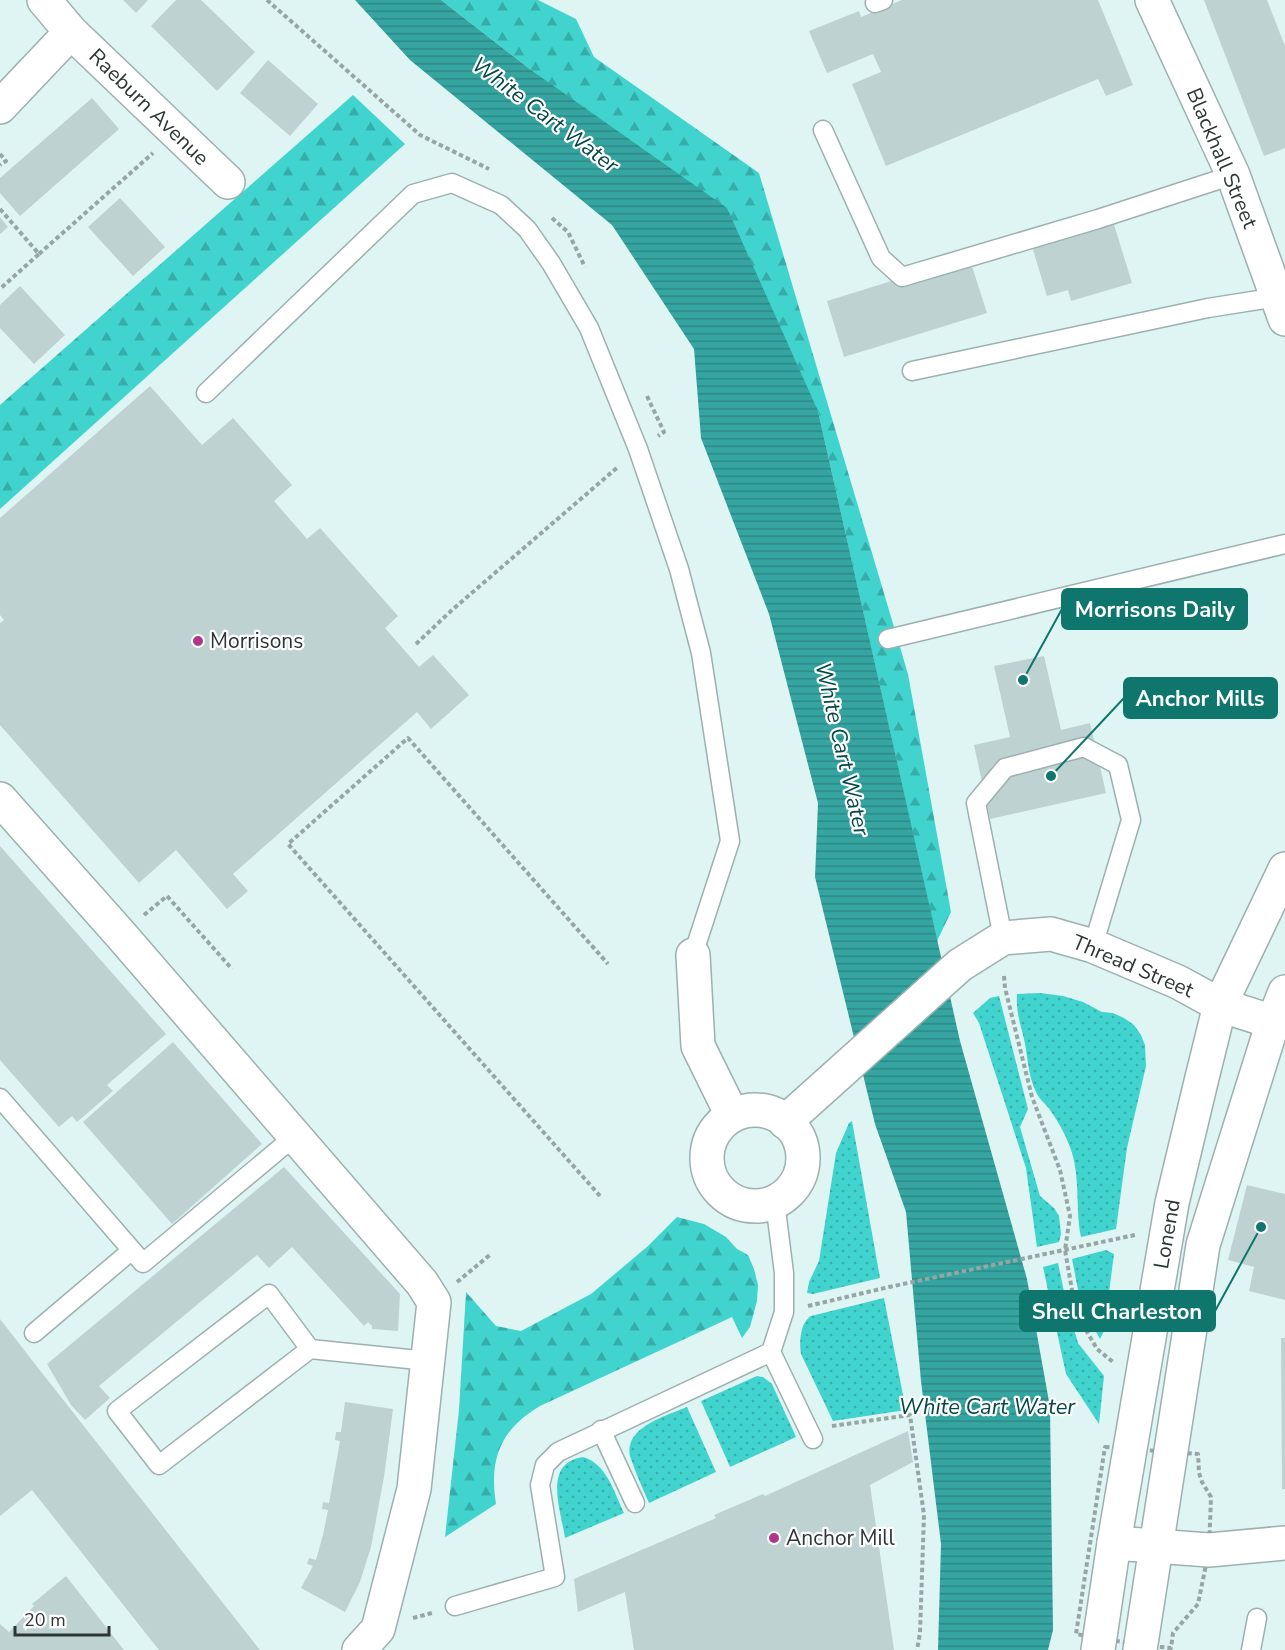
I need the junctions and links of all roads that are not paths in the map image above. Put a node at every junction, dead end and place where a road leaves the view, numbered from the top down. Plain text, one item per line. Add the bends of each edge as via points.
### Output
1 (44, 0) edge
2 (1152, 0) edge
3 (71, 32) junction
4 (0, 107) edge
5 (823, 130) dead end
6 (1233, 174) junction
7 (228, 182) dead end
8 (1281, 308) edge
9 (912, 372) dead end
10 (206, 393) dead end
11 (1285, 544) edge
12 (888, 639) dead end
13 (0, 799) edge
14 (1285, 869) edge
15 (1003, 938) junction
16 (1093, 946) junction
17 (693, 955) joint
18 (1220, 1005) junction
19 (1279, 1007) edge
20 (0, 1098) edge
21 (732, 1115) junction
22 (792, 1116) junction
23 (295, 1136) junction
24 (775, 1202) junction
25 (132, 1250) junction
26 (34, 1333) dead end
27 (310, 1349) junction
28 (771, 1352) junction
29 (428, 1361) junction
30 (601, 1431) junction
31 (813, 1439) dead end
32 (635, 1503) dead end
33 (1285, 1543) edge
34 (1114, 1544) junction
35 (1156, 1547) junction
36 (455, 1606) dead end
37 (1257, 1618) dead end
38 (369, 1640) edge
39 (1098, 1650) edge
40 (1140, 1650) edge
41 (1251, 1650) edge

1 - 3 street, Raeburn Avenue
2 - 6 street, Blackhall Street
3 - 4 street, Raeburn Avenue
3 - 7 street, Raeburn Avenue
5 - 6 lane via 881,258 902,277
6 - 8 street, Blackhall Street
8 - 9 lane via 1208,308
10 - 17 lane via 413,194 452,183 501,205 527,229 589,328 638,449 679,569 701,653 730,841
11 - 12 lane
13 - 23 street
14 - 18 street, Lonend
15 - 16 street, Thread Street via 1051,934
15 - 16 lane via 976,803 1005,768 1084,747 1118,765 1131,820
15 - 22 street, Thread Street via 960,965
16 - 18 street, Thread Street via 1178,982
17 - 21 street via 698,1046
18 - 19 street, Thread Street
18 - 34 street, Lonend via 1168,1228
19 - 35 street, Lonend via 1203,1245
20 - 25 lane
21 - 22 street via 765,1110
21 - 24 street via 715,1130 708,1145 706,1162 710,1175 718,1190 742,1205
22 - 24 street via 802,1143 801,1174 793,1188
23 - 25 lane via 143,1263
23 - 29 street via 434,1302
24 - 28 lane via 784,1273 784,1312
25 - 26 lane
27 - 27 lane via 159,1465 117,1411 269,1294
27 - 29 lane
28 - 30 lane
28 - 31 lane
29 - 38 street via 414,1489
30 - 32 lane
30 - 36 lane via 558,1452 545,1465 540,1485 555,1577
33 - 35 street via 1209,1550
34 - 35 street
34 - 39 street, Lonend
35 - 40 street, Lonend
37 - 41 lane

